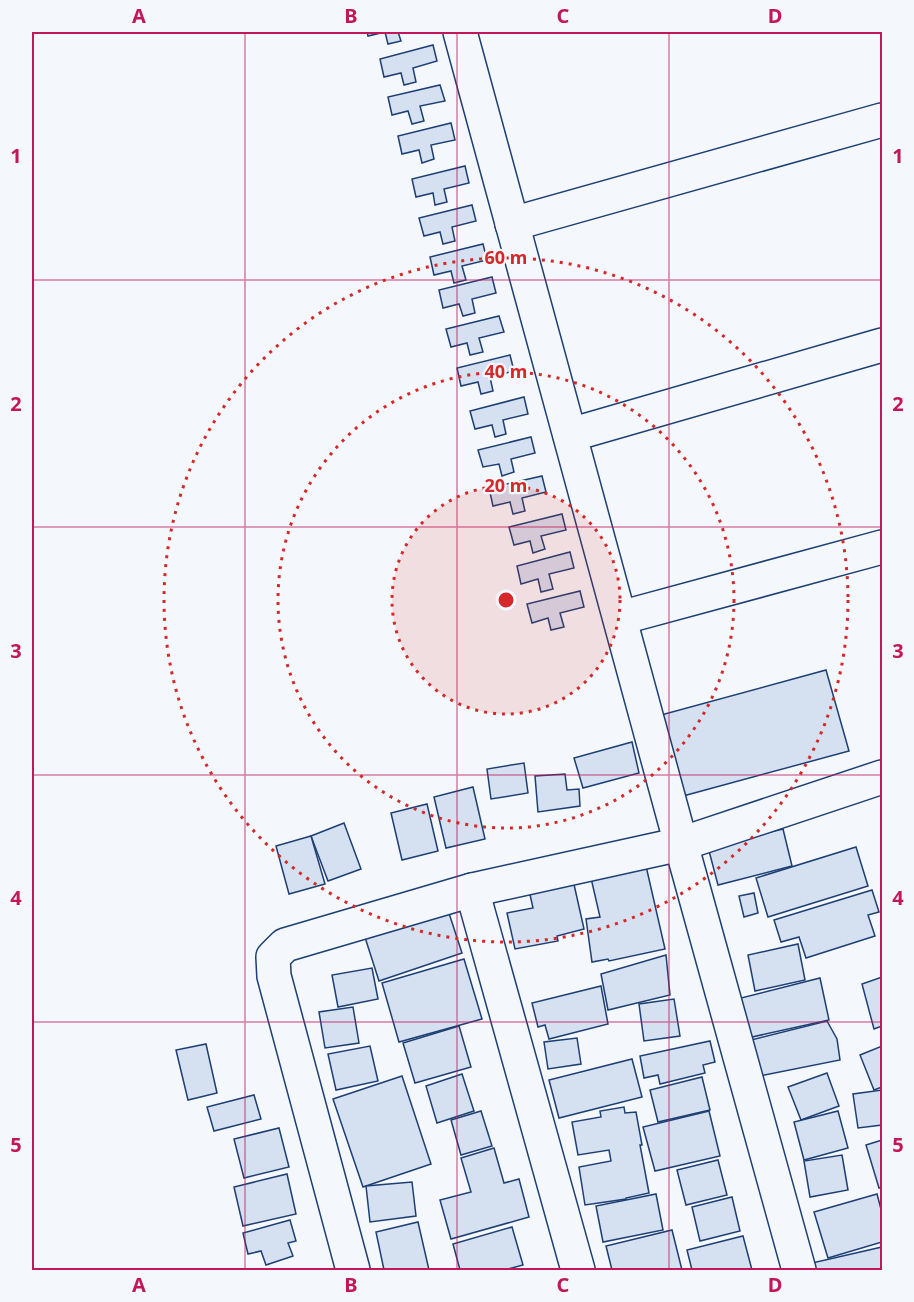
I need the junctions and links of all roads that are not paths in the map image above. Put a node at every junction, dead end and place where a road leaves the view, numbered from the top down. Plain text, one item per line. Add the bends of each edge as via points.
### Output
1 (460, 32) edge
2 (882, 120) edge
3 (512, 224) junction
4 (882, 345) edge
5 (570, 435) junction
6 (882, 547) edge
7 (620, 618) junction
8 (882, 777) edge
9 (681, 844) junction
10 (472, 890) junction
11 (353, 1270) edge
12 (578, 1270) edge
13 (799, 1270) edge

1 - 3 street
2 - 3 street
3 - 5 street
4 - 5 street
5 - 7 street
6 - 7 street
7 - 9 street
8 - 9 street
9 - 10 street
9 - 13 street
10 - 11 street via 285,945 273,957 274,976
10 - 12 street

